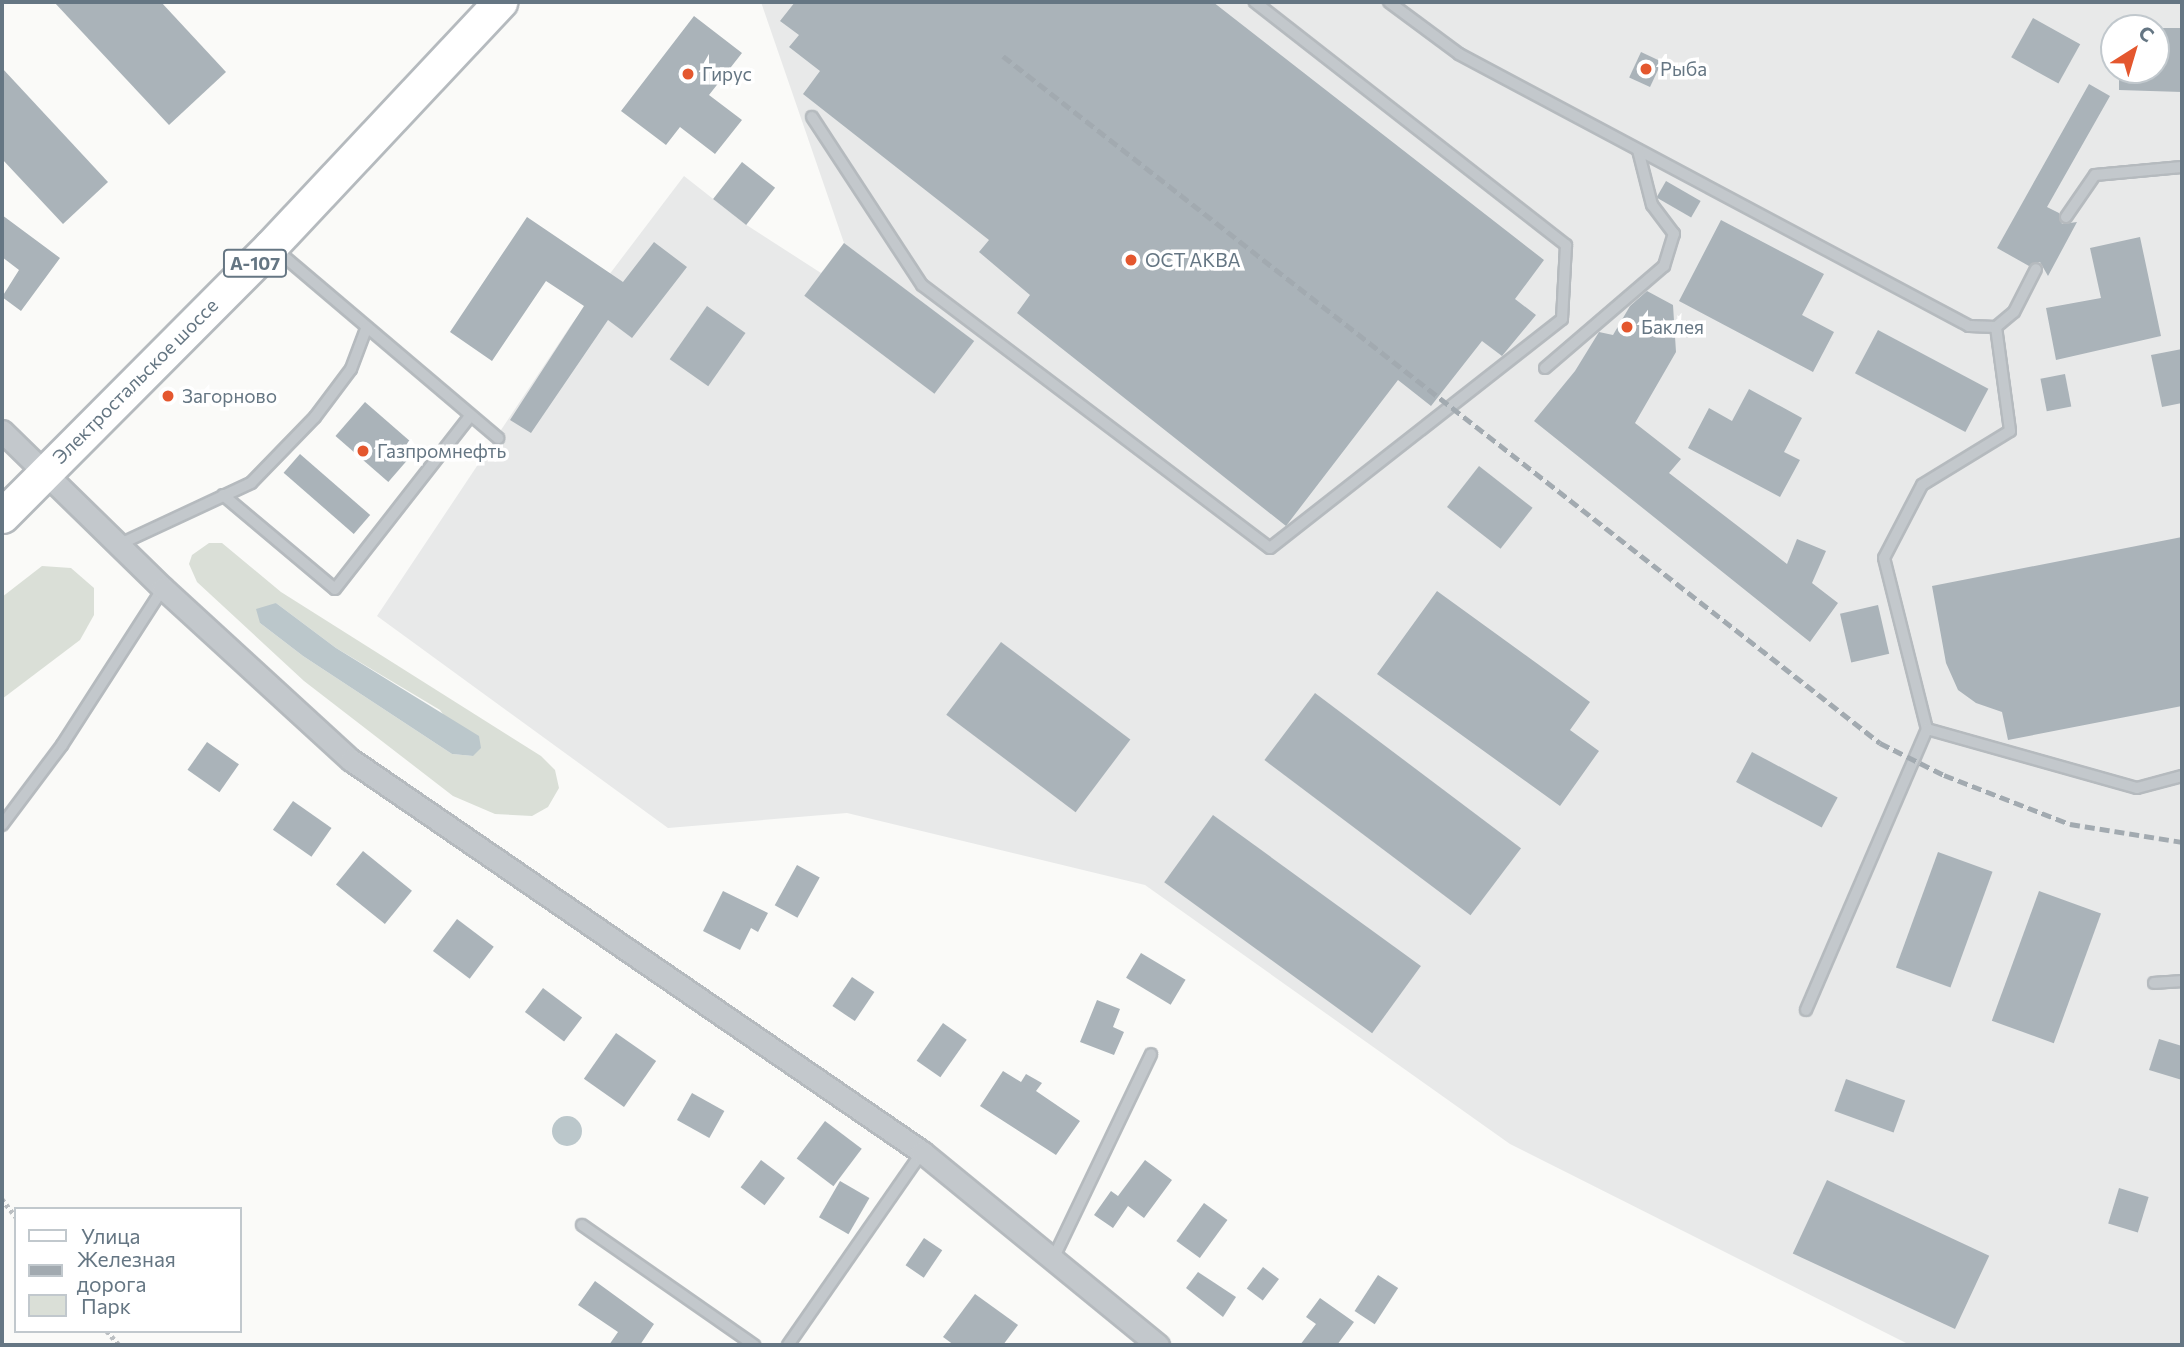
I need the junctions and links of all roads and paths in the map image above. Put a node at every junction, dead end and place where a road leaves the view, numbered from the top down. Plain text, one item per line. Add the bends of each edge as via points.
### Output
1 (500, 2) edge
2 (1255, 2) edge
3 (1389, 2) edge
4 (812, 117) dead end
5 (1637, 150) junction
6 (2182, 167) edge
7 (2066, 217) dead end
8 (271, 246) junction
9 (2036, 269) dead end
10 (1996, 327) junction
11 (366, 329) junction
12 (1545, 368) dead end
13 (470, 416) junction
14 (2, 431) edge
15 (498, 438) dead end
16 (43, 473) junction
17 (223, 495) junction
18 (2, 516) edge
19 (118, 545) junction
20 (163, 587) junction
21 (1927, 729) junction
22 (2182, 776) edge
23 (2, 825) edge
24 (2182, 981) edge
25 (2154, 984) dead end
26 (1806, 1010) dead end
27 (1151, 1054) dead end
28 (922, 1152) junction
29 (2, 1199) edge
30 (14, 1214) edge
31 (582, 1225) dead end
32 (1053, 1259) junction
33 (754, 1345) edge
34 (788, 1345) edge
35 (1157, 1345) edge

1 - 8 main road, Электростальское шоссе / А-107
2 - 4 lane via 1566,245 1562,319 1269,548 922,285
3 - 5 lane via 1459,54
5 - 10 lane via 1911,298 1969,326
5 - 12 lane via 1652,205 1674,234 1664,266
6 - 7 lane via 2095,175
8 - 11 lane
8 - 16 main road, Электростальское шоссе / А-107
9 - 10 lane via 2014,312
10 - 21 lane via 2010,431 1922,485 1884,558
11 - 13 lane
11 - 17 lane via 351,369 315,417 251,482
13 - 15 lane
13 - 17 lane via 335,589
14 - 16 street
16 - 18 main road, Электростальское шоссе / А-107
16 - 19 street
17 - 19 lane
19 - 20 street
20 - 23 lane via 62,745
20 - 28 street via 351,760
21 - 22 lane via 2137,788
21 - 26 lane
24 - 25 lane
27 - 32 lane
28 - 32 street
28 - 34 lane
29 - 30 path
31 - 33 lane
32 - 35 street

